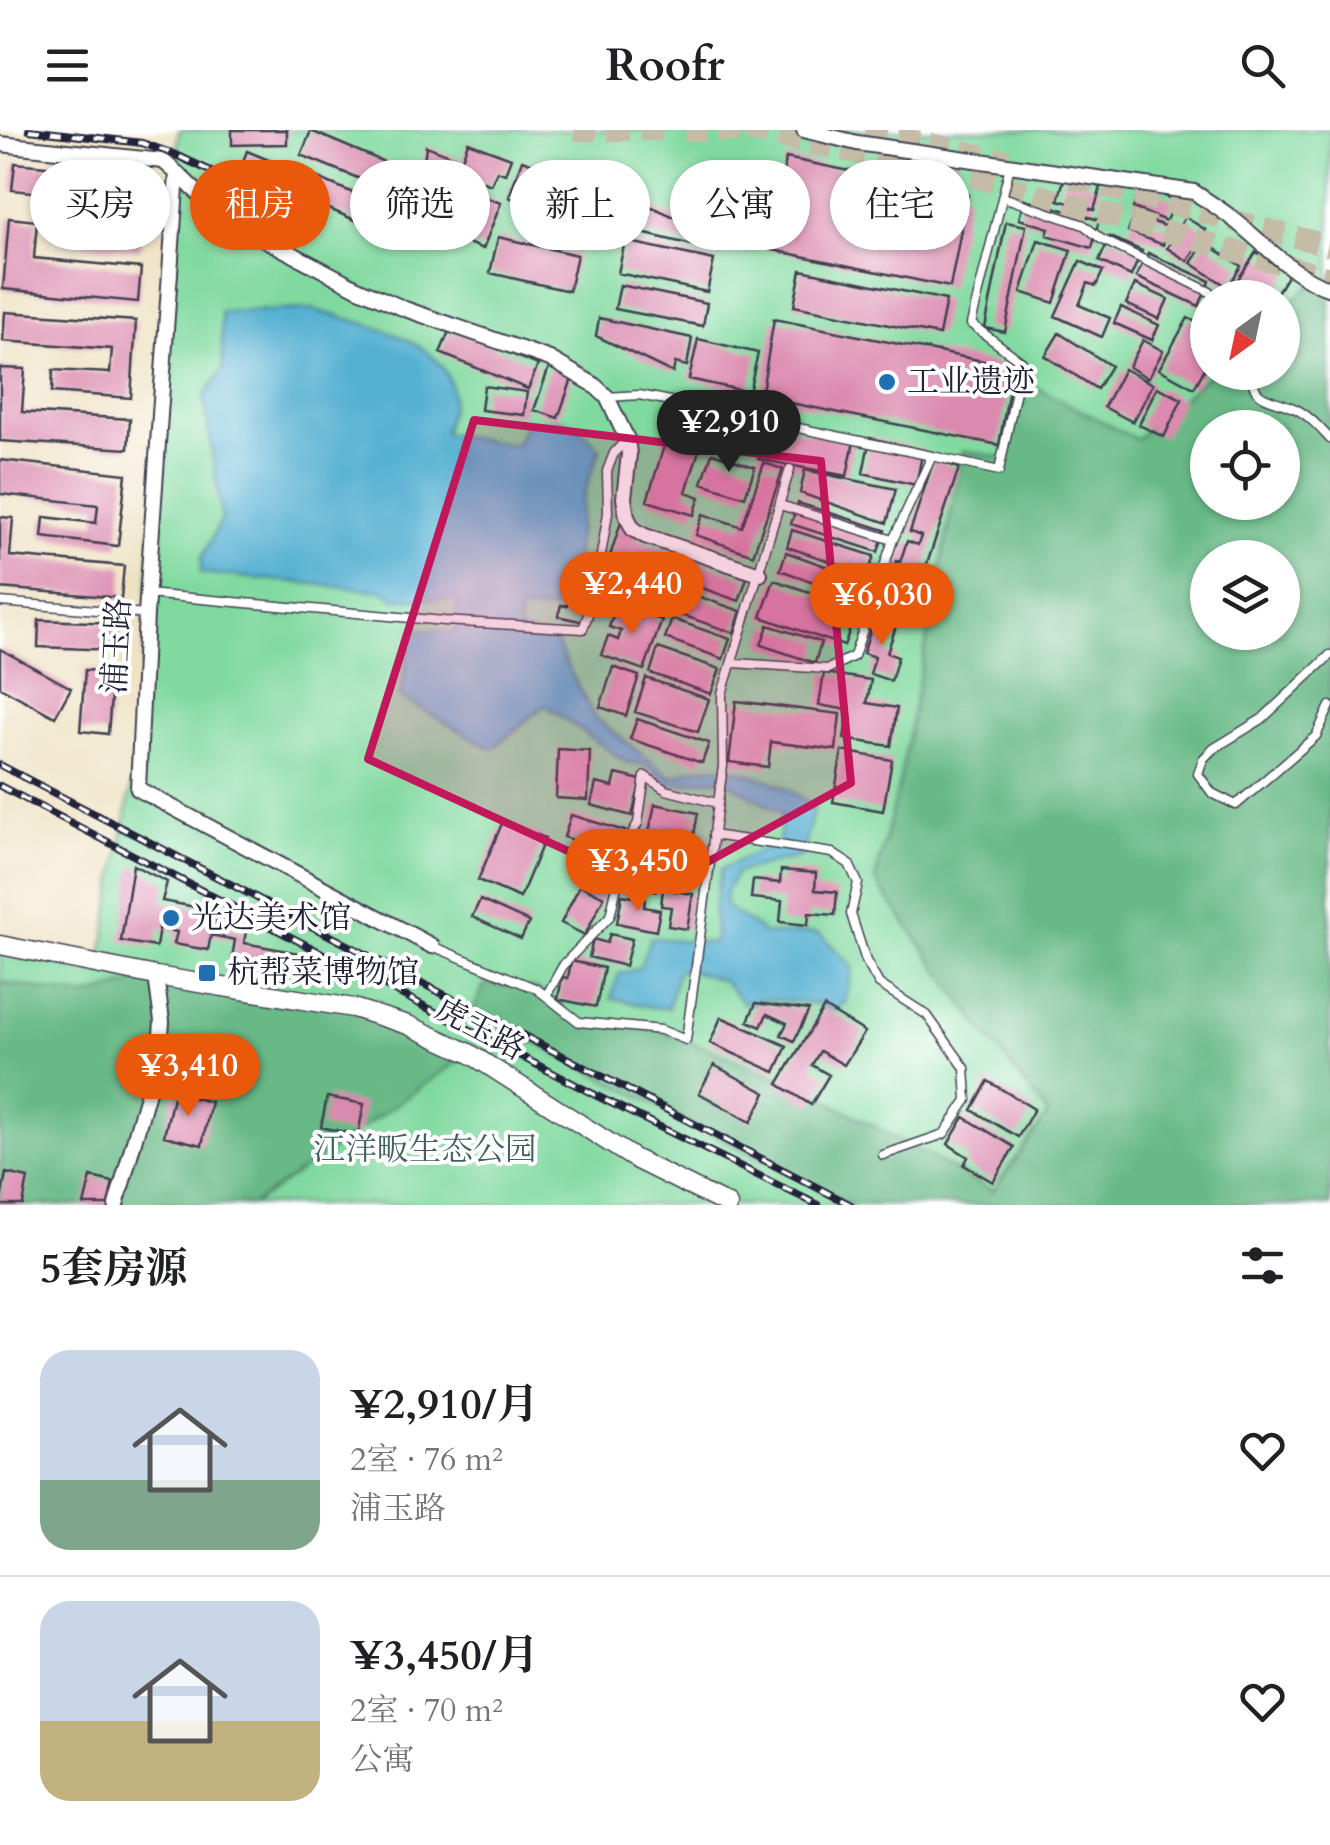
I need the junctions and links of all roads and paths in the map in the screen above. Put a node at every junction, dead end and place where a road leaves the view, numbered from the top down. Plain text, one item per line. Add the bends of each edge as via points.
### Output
1 (804, 130) edge
2 (0, 144) edge
3 (1010, 166) junction
4 (177, 174) junction
5 (1002, 197) junction
6 (1190, 282) edge
7 (1330, 289) edge
8 (1254, 390) edge
9 (607, 397) junction
10 (627, 439) junction
11 (1330, 440) edge
12 (932, 456) junction
13 (790, 469) dead end
14 (780, 504) junction
15 (893, 540) junction
16 (760, 574) junction
17 (147, 594) junction
18 (0, 602) edge
19 (146, 614) junction
20 (1330, 655) edge
21 (734, 662) junction
22 (1330, 706) edge
23 (717, 802) junction
24 (713, 835) junction
25 (0, 945) edge
26 (432, 946) joint
27 (156, 976) junction
28 (546, 996) junction
29 (883, 1155) dead end
30 (719, 1202) edge
31 (116, 1205) edge

1 - 3 street
2 - 4 street via 163,162
3 - 5 lane
3 - 7 street via 1194,192 1272,254
4 - 9 street via 224,218 297,258 405,309 575,370
4 - 17 street, 浦玉路
5 - 6 lane via 1084,226
5 - 12 lane via 972,324 1022,362 998,471
8 - 11 lane via 1294,407
9 - 10 street
9 - 12 lane via 660,399
10 - 16 street via 624,498 633,529
10 - 17 lane via 606,471 608,512 583,629
12 - 15 lane
13 - 14 lane
14 - 15 lane
14 - 16 lane
15 - 21 lane via 854,656 828,669
16 - 21 lane
17 - 19 street, 浦玉路
18 - 19 lane
19 - 26 street, 浦玉路 via 138,789
20 - 22 lane via 1262,719 1203,758 1198,774 1204,785 1236,805 1316,736
21 - 23 lane via 722,694
23 - 24 lane
23 - 28 lane via 666,790 645,776 610,916 564,964
24 - 28 lane via 686,1040 661,1030 579,1022
24 - 29 lane via 832,853 855,872 851,914 866,962 879,984 927,1015 966,1068 967,1100 944,1134
25 - 27 street, 虎玉路
26 - 28 lane
27 - 30 street, 虎玉路 via 353,1008 408,1024 469,1053
27 - 31 street via 160,1049

